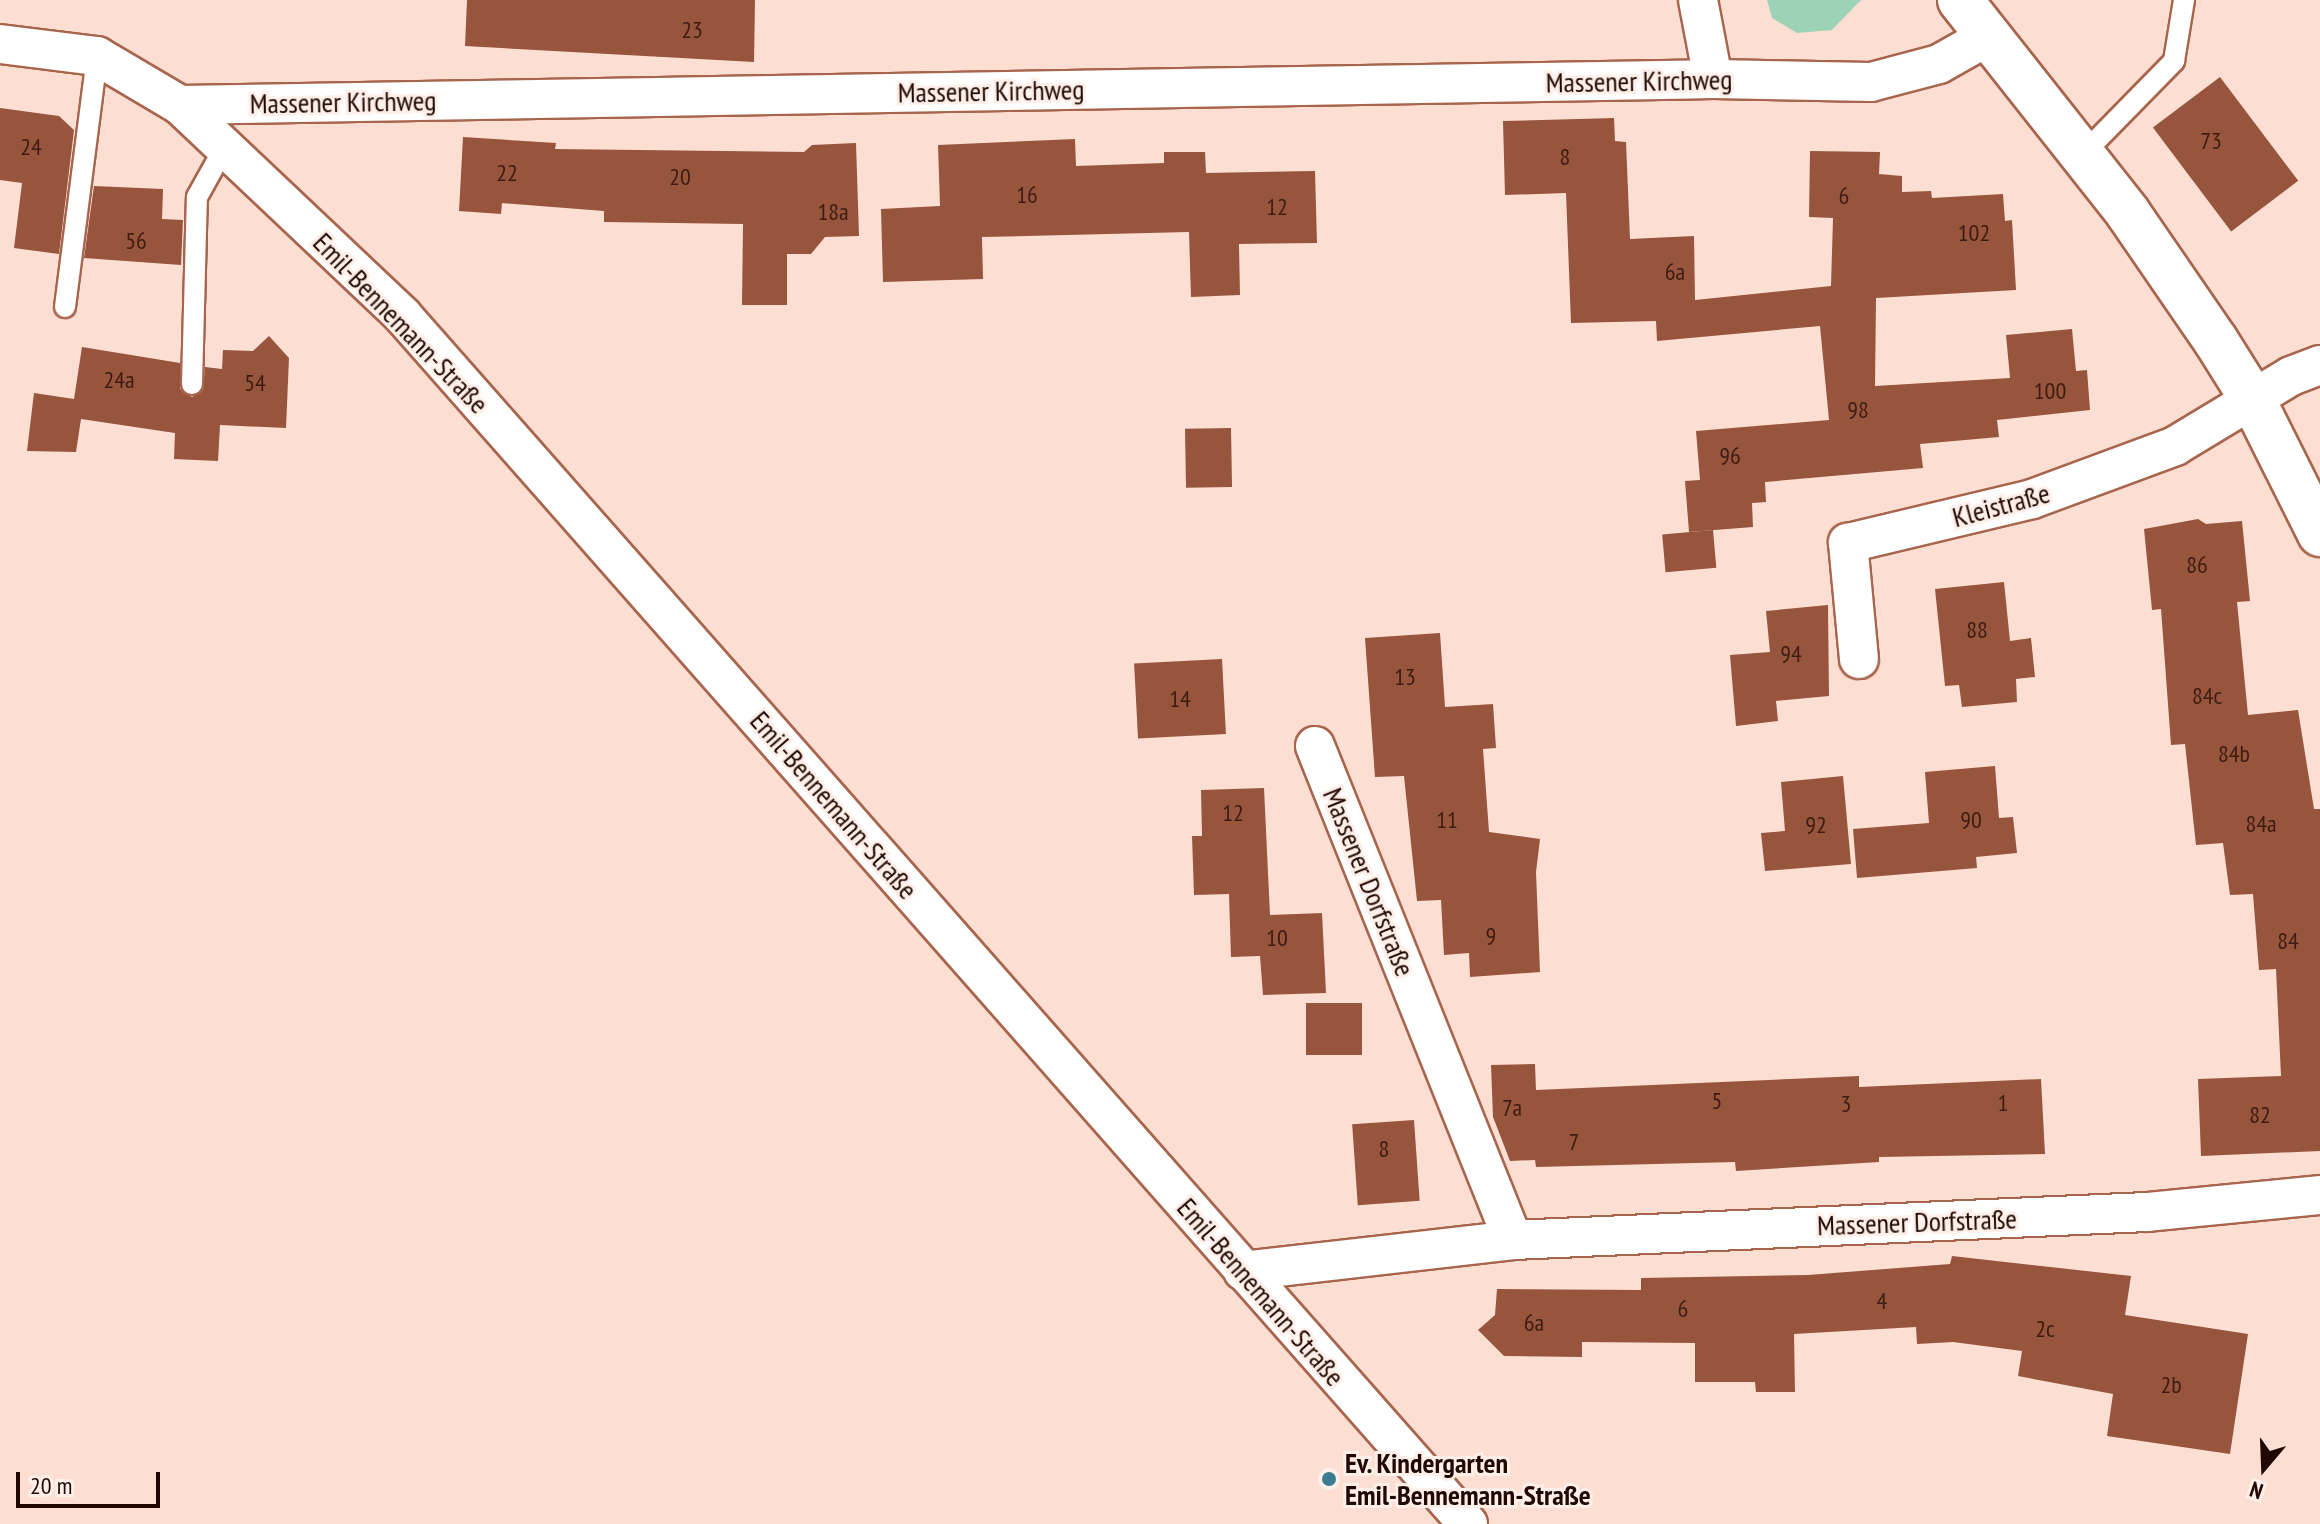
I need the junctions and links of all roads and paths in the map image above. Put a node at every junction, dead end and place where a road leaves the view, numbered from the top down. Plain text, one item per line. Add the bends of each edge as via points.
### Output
1 (1698, 0) edge
2 (1960, 0) edge
3 (2184, 0) edge
4 (1987, 37) junction
5 (0, 44) edge
6 (97, 56) junction
7 (1713, 79) junction
8 (180, 105) junction
9 (225, 147) junction
10 (2082, 155) junction
11 (65, 307) dead end
12 (2320, 365) edge
13 (192, 384) dead end
14 (2253, 400) junction
15 (2320, 534) edge
16 (1859, 659) dead end
17 (1315, 746) dead end
18 (2320, 1195) edge
19 (1513, 1240) junction
20 (1243, 1271) junction
21 (1468, 1524) edge

1 - 7 street
2 - 4 main road
3 - 10 lane via 2174,61
4 - 7 street, Massener Kirchweg via 1939,64 1871,82
4 - 10 main road
5 - 6 street
6 - 8 street
6 - 11 lane
7 - 8 street, Massener Kirchweg
8 - 9 street, Emil-Bennemann-Straße
9 - 13 lane via 197,197
9 - 20 street, Emil-Bennemann-Straße via 402,315
10 - 14 main road via 2128,213
12 - 14 street
14 - 15 main road
14 - 16 street, Kleistraße via 2175,446 2032,499 1848,543
17 - 19 street, Massener Dorfstraße
18 - 19 street, Massener Dorfstraße via 2147,1212
19 - 20 street, Massener Dorfstraße
20 - 21 street, Emil-Bennemann-Straße

